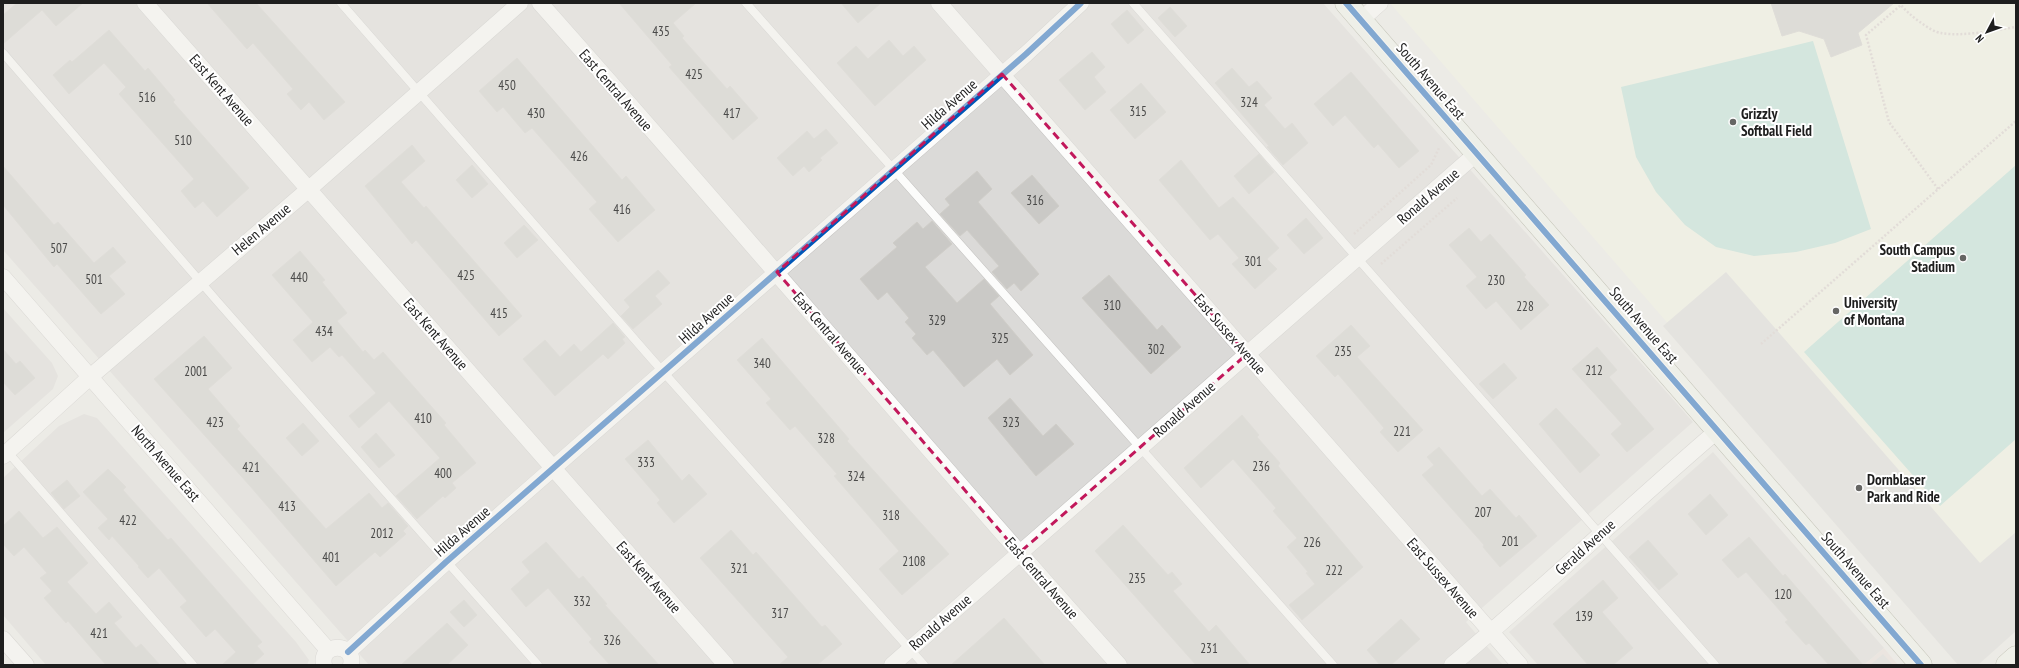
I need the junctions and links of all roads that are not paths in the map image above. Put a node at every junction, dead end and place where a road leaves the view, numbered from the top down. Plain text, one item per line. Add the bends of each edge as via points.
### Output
1 (145, 3) edge
2 (341, 3) edge
3 (520, 3) edge
4 (540, 3) edge
5 (746, 3) edge
6 (939, 3) edge
7 (1081, 3) edge
8 (1133, 3) edge
9 (1346, 3) edge
10 (1380, 3) edge
11 (1361, 20) junction
12 (3, 53) edge
13 (1002, 74) junction
14 (418, 91) junction
15 (1477, 153) junction
16 (893, 170) junction
17 (309, 189) junction
18 (1357, 258) junction
19 (778, 272) junction
20 (3, 277) edge
21 (200, 282) junction
22 (1247, 354) junction
23 (664, 372) junction
24 (90, 377) junction
25 (1718, 430) junction
26 (1141, 447) junction
27 (4, 451) edge
28 (554, 468) junction
29 (1599, 534) junction
30 (1020, 553) junction
31 (446, 562) junction
32 (1491, 633) junction
33 (3, 639) edge
34 (910, 649) junction
35 (326, 657) edge
36 (2016, 657) edge
37 (349, 658) edge
38 (26, 665) edge
39 (194, 665) edge
40 (538, 665) edge
41 (726, 665) edge
42 (892, 665) edge
43 (924, 665) edge
44 (1119, 665) edge
45 (1333, 665) edge
46 (1452, 665) edge
47 (1520, 665) edge
48 (1715, 665) edge
49 (1921, 665) edge
50 (2007, 665) edge

1 - 17 street, East Kent Avenue
2 - 14 lane
3 - 14 street, Helen Avenue
4 - 19 street, East Central Avenue
5 - 16 lane
6 - 13 street, East Sussex Avenue
7 - 13 street, Hilda Avenue
8 - 18 lane
9 - 11 street, South Avenue East
10 - 11 street
11 - 15 street, South Avenue East
12 - 21 lane
13 - 16 street, Hilda Avenue
13 - 22 street, East Sussex Avenue
14 - 17 street, Helen Avenue
14 - 23 lane
15 - 18 street, Ronald Avenue
15 - 25 street, South Avenue East
16 - 19 street, Hilda Avenue
16 - 26 lane
17 - 21 street, Helen Avenue
17 - 28 street, East Kent Avenue
18 - 22 street, Ronald Avenue
18 - 29 lane
19 - 23 street, Hilda Avenue
19 - 30 street, East Central Avenue
20 - 24 street, North Avenue East
21 - 24 street, Helen Avenue
21 - 31 lane
22 - 26 street, Ronald Avenue
22 - 32 street, East Sussex Avenue
23 - 28 street, Hilda Avenue
23 - 34 lane
24 - 27 street, Helen Avenue
24 - 35 street, North Avenue East
25 - 29 street, Gerald Avenue
25 - 49 street, South Avenue East
26 - 30 street, Ronald Avenue
26 - 45 lane
27 - 39 lane
28 - 31 street, Hilda Avenue
28 - 41 street, East Kent Avenue
29 - 32 street, Gerald Avenue
29 - 48 lane
30 - 34 street, Ronald Avenue
30 - 44 street, East Central Avenue
31 - 37 street, Hilda Avenue
31 - 40 lane
32 - 46 street, Gerald Avenue
32 - 47 street, East Sussex Avenue
33 - 38 street
34 - 42 street, Ronald Avenue
34 - 43 lane
35 - 37 street via 338,647
36 - 50 street

